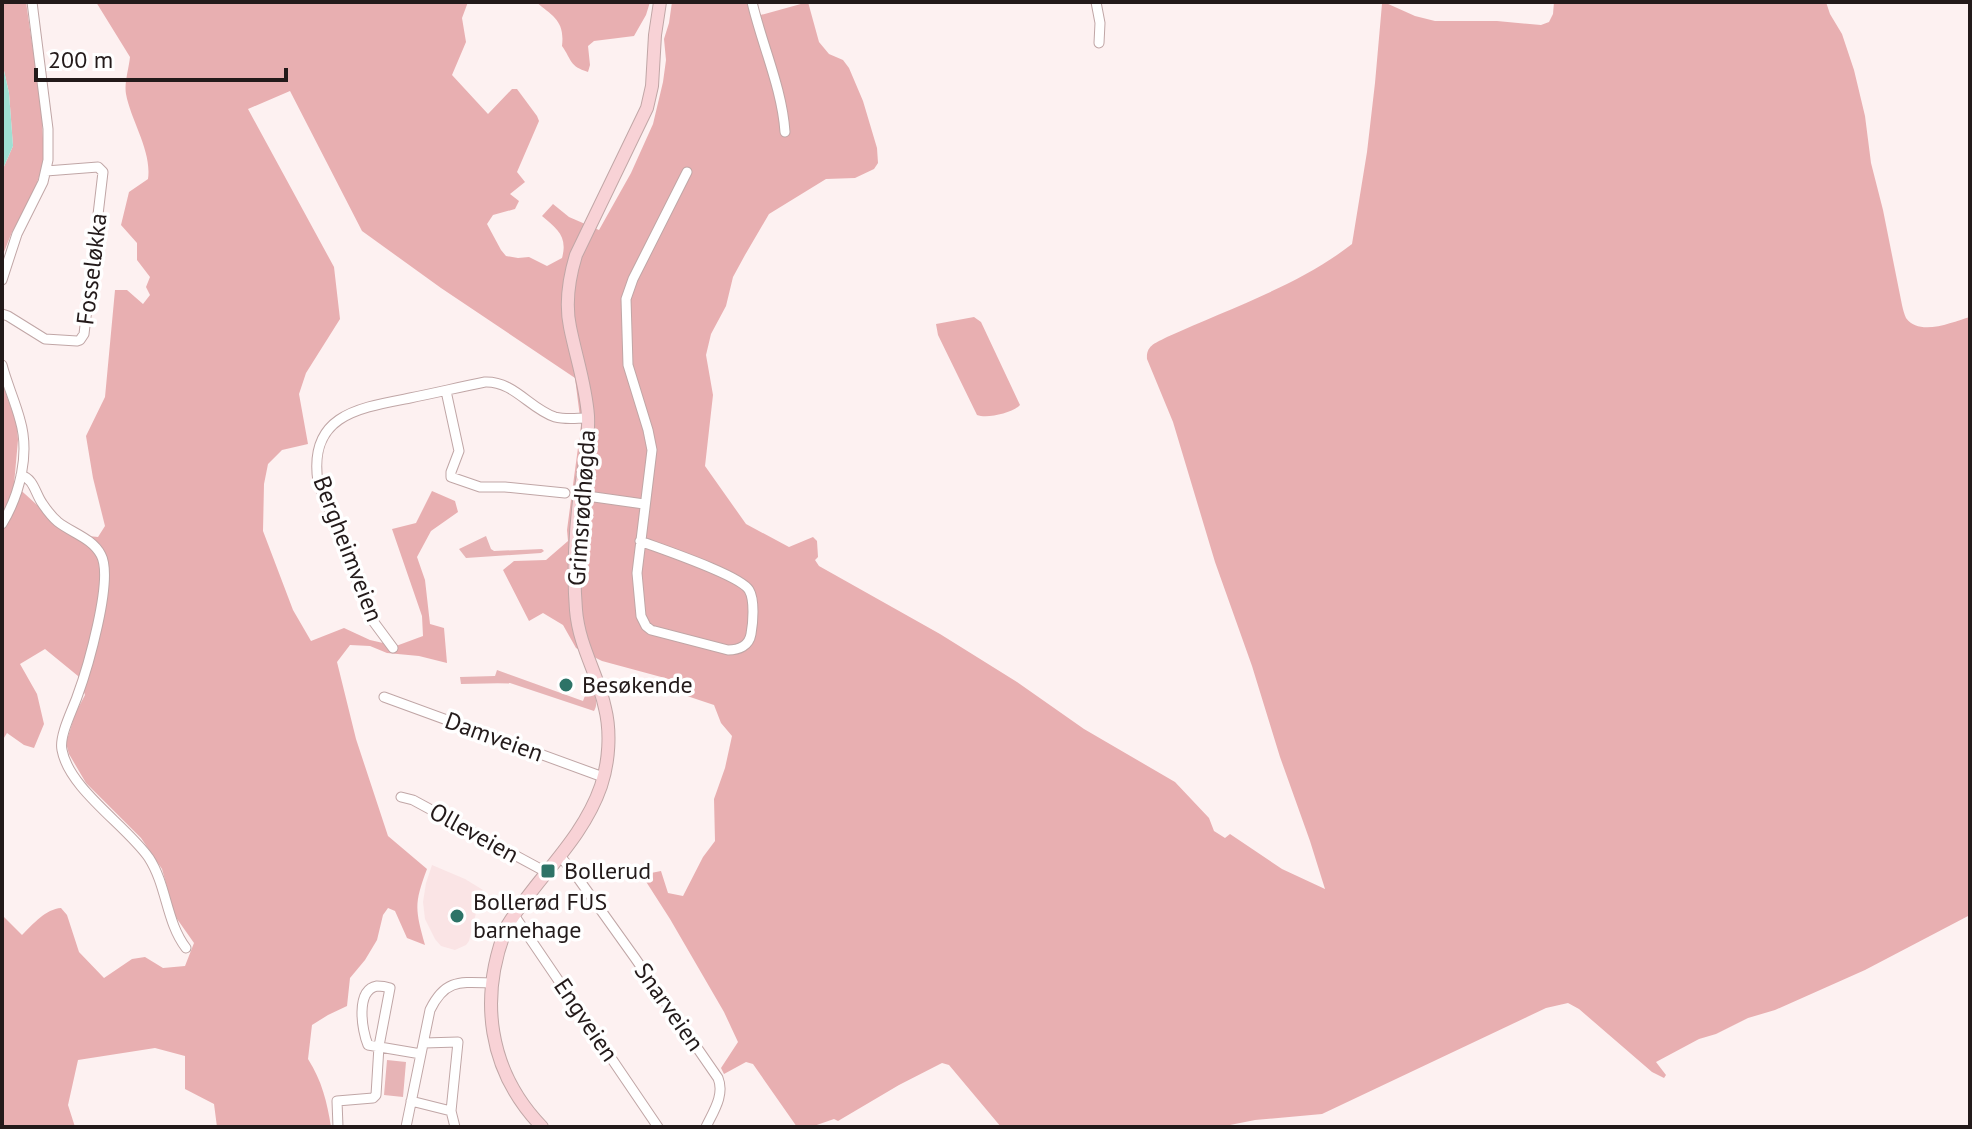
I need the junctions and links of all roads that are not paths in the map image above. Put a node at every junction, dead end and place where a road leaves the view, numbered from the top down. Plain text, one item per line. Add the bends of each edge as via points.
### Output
1 (32, 2) edge
2 (660, 2) edge
3 (752, 2) edge
4 (1096, 2) edge
5 (1099, 43) dead end
6 (785, 132) dead end
7 (46, 171) junction
8 (687, 172) dead end
9 (2, 280) edge
10 (2, 314) edge
11 (2, 365) edge
12 (446, 391) junction
13 (588, 418) junction
14 (21, 475) junction
15 (565, 493) dead end
16 (580, 495) junction
17 (644, 504) junction
18 (2, 524) edge
19 (640, 541) junction
20 (393, 648) dead end
21 (384, 697) dead end
22 (603, 777) junction
23 (401, 797) dead end
24 (560, 856) junction
25 (546, 872) junction
26 (514, 915) junction
27 (186, 948) dead end
28 (491, 983) junction
29 (379, 1046) junction
30 (422, 1048) junction
31 (411, 1101) junction
32 (451, 1111) junction
33 (338, 1127) edge
34 (406, 1127) edge
35 (455, 1127) edge
36 (542, 1127) edge
37 (658, 1127) edge
38 (706, 1127) edge

1 - 7 street via 48,129
2 - 13 main road, Grimsrødhøgda via 647,108 571,270 570,326
3 - 6 street
4 - 5 street
7 - 9 street
7 - 10 street, Fosseløkka via 98,167 103,172 84,334 77,341 45,339
8 - 17 street via 626,299 628,365 651,445
11 - 14 street via 24,441
12 - 13 street, Bergheimveien via 492,382 558,418
12 - 15 street via 459,451 451,477 480,487
12 - 20 street, Bergheimveien via 354,411 328,430 317,451 321,491 373,621
13 - 16 main road, Grimsrødhøgda
14 - 18 street
14 - 27 street via 31,481 57,521 94,545 104,565 102,607 62,752 74,776 153,864 170,919
16 - 17 street
16 - 22 main road, Grimsrødhøgda via 576,609 584,650 605,706
17 - 19 street
19 - 19 street via 742,583 752,597 749,641 728,650 646,626 638,589
21 - 22 street, Damveien
22 - 24 main road, Grimsrødhøgda via 585,822
23 - 25 street, Olleveien
24 - 25 main road, Grimsrødhøgda
24 - 38 street, Snarveien via 718,1078 720,1096
25 - 26 main road, Grimsrødhøgda
26 - 28 main road, Grimsrødhøgda via 499,944
26 - 37 street, Engveien
28 - 30 street via 463,982 442,990 430,1010
28 - 36 main road, Grimsrødhøgda via 497,1053 516,1096
29 - 29 street via 367,1043 362,1014 364,999 376,986 390,988
29 - 30 street
29 - 33 street via 375,1097 337,1101
30 - 31 street
30 - 32 street via 458,1042
31 - 32 street
31 - 34 street
32 - 35 street

